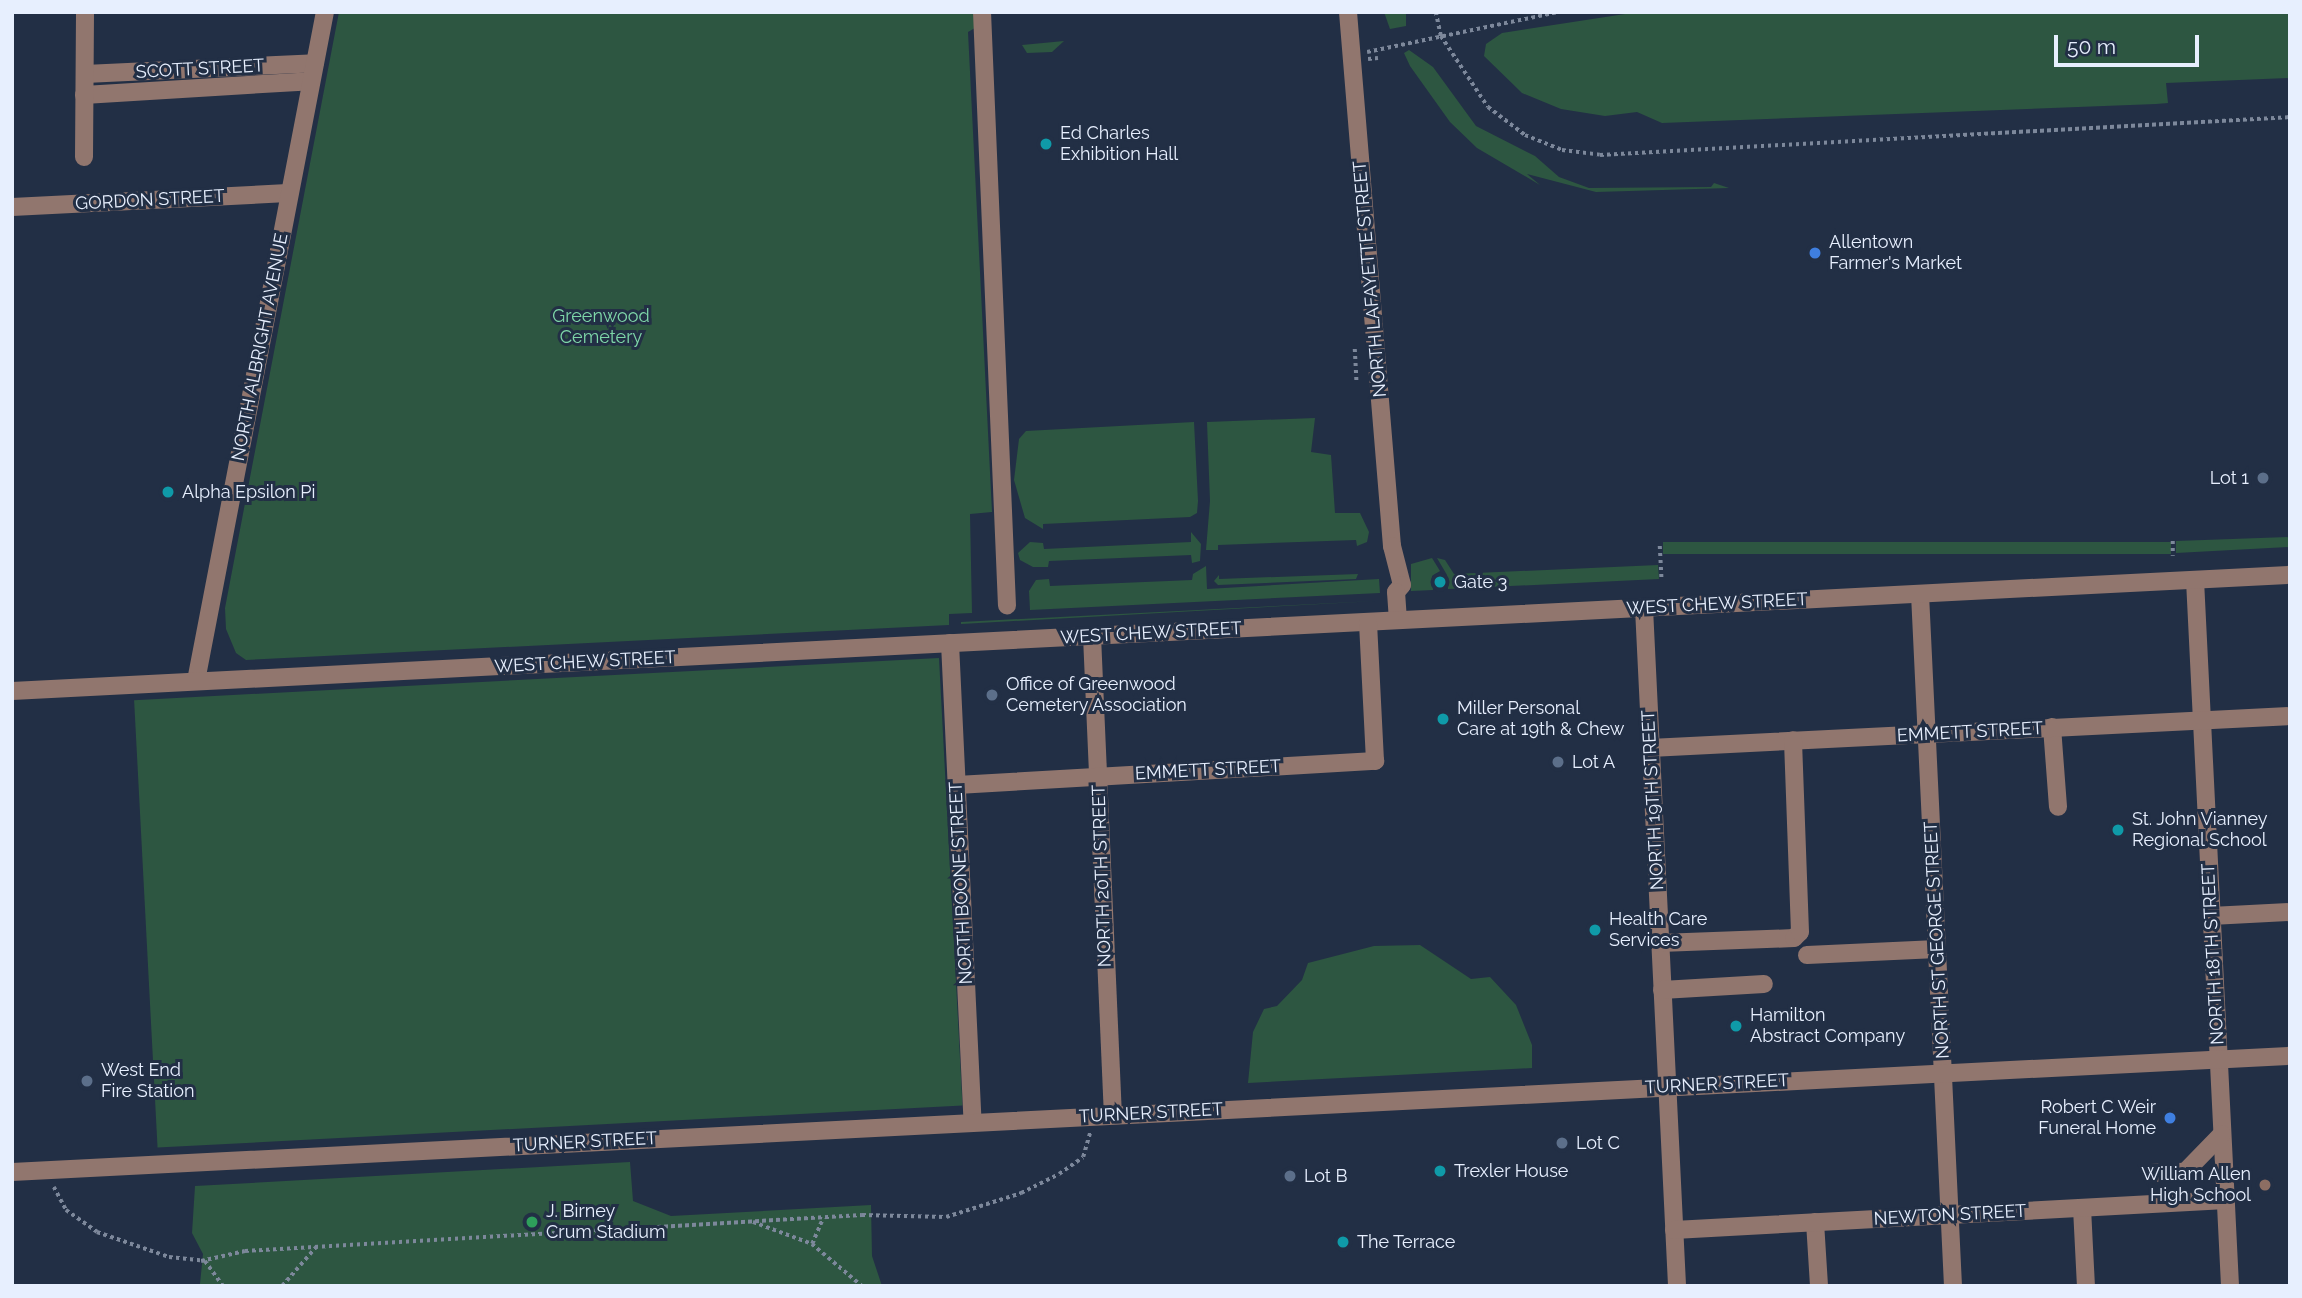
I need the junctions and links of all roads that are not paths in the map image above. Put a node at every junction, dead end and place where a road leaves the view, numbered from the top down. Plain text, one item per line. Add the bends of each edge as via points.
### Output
1 (85, 12) edge
2 (325, 12) edge
3 (982, 12) edge
4 (1348, 12) edge
5 (315, 63) junction
6 (85, 74) junction
7 (312, 81) junction
8 (84, 95) junction
9 (84, 157) dead end
10 (288, 193) junction
11 (12, 207) edge
12 (2290, 575) edge
13 (2195, 580) junction
14 (1920, 594) junction
15 (1007, 605) dead end
16 (1644, 608) junction
17 (1398, 620) junction
18 (1368, 622) junction
19 (1092, 636) junction
20 (950, 643) junction
21 (196, 681) junction
22 (12, 691) edge
23 (2290, 716) edge
24 (2202, 720) junction
25 (2052, 727) junction
26 (1926, 734) junction
27 (1793, 740) junction
28 (1650, 748) junction
29 (1098, 777) junction
30 (957, 785) junction
31 (2058, 807) dead end
32 (2290, 912) edge
33 (2211, 916) junction
34 (1660, 943) junction
35 (1937, 949) junction
36 (1807, 955) dead end
37 (1764, 984) dead end
38 (1662, 990) junction
39 (2290, 1056) edge
40 (2219, 1059) junction
41 (1943, 1073) junction
42 (1667, 1087) junction
43 (1113, 1115) junction
44 (973, 1122) junction
45 (2222, 1134) junction
46 (12, 1161) edge
47 (13, 1172) edge
48 (2151, 1173) dead end
49 (2226, 1200) junction
50 (2082, 1208) junction
51 (1950, 1215) junction
52 (1815, 1222) junction
53 (1674, 1230) junction
54 (1677, 1286) edge
55 (1819, 1286) edge
56 (1953, 1286) edge
57 (2086, 1286) edge
58 (2230, 1286) edge

1 - 6 street
2 - 5 street, NORTH ALBRIGHT AVENUE
3 - 15 street
4 - 17 street, NORTH LAFAYETTE STREET via 1392,546 1387,586 1396,592
5 - 6 street, SCOTT STREET
5 - 7 street, NORTH ALBRIGHT AVENUE
6 - 8 street
7 - 8 street
7 - 10 street, NORTH ALBRIGHT AVENUE
8 - 9 street
10 - 11 street, GORDON STREET
10 - 21 street, NORTH ALBRIGHT AVENUE
12 - 13 street, WEST CHEW STREET
13 - 14 street, WEST CHEW STREET
13 - 24 street, NORTH 18TH STREET
14 - 16 street, WEST CHEW STREET
14 - 26 street, NORTH ST GEORGE STREET
16 - 17 street, WEST CHEW STREET
16 - 28 street, NORTH 19TH STREET
17 - 18 street, WEST CHEW STREET
18 - 19 street, WEST CHEW STREET
18 - 29 street, EMMETT STREET via 1375,761
19 - 20 street, WEST CHEW STREET
19 - 29 street, NORTH 20TH STREET
20 - 21 street, WEST CHEW STREET
20 - 30 street, NORTH BOONE STREET
21 - 22 street, WEST CHEW STREET
23 - 24 street, EMMETT STREET
24 - 25 street, EMMETT STREET
24 - 33 street, NORTH 18TH STREET
25 - 26 street, EMMETT STREET
25 - 31 street
26 - 27 street, EMMETT STREET
26 - 35 street, NORTH ST GEORGE STREET
27 - 28 street, EMMETT STREET
27 - 34 street via 1800,932 1794,938
28 - 34 street, NORTH 19TH STREET
29 - 30 street, EMMETT STREET
29 - 43 street, NORTH 20TH STREET
30 - 44 street, NORTH BOONE STREET
32 - 33 street
33 - 40 street, NORTH 18TH STREET
34 - 38 street, NORTH 19TH STREET
35 - 36 street
35 - 41 street, NORTH ST GEORGE STREET
37 - 38 street
38 - 42 street, NORTH 19TH STREET
39 - 40 street, TURNER STREET
40 - 41 street, TURNER STREET
40 - 45 street, NORTH 18TH STREET
41 - 42 street, TURNER STREET
41 - 51 street, NORTH ST GEORGE STREET
42 - 43 street, TURNER STREET
42 - 53 street, NORTH 19TH STREET
43 - 44 street, TURNER STREET
44 - 47 street, TURNER STREET
45 - 48 street via 2185,1172
45 - 49 street, NORTH 18TH STREET
46 - 47 street
49 - 50 street, NEWTON STREET
49 - 58 street, NORTH 18TH STREET
50 - 51 street, NEWTON STREET
50 - 57 street
51 - 52 street, NEWTON STREET
51 - 56 street, NORTH ST GEORGE STREET
52 - 53 street, NEWTON STREET
52 - 55 street
53 - 54 street, NORTH 19TH STREET

